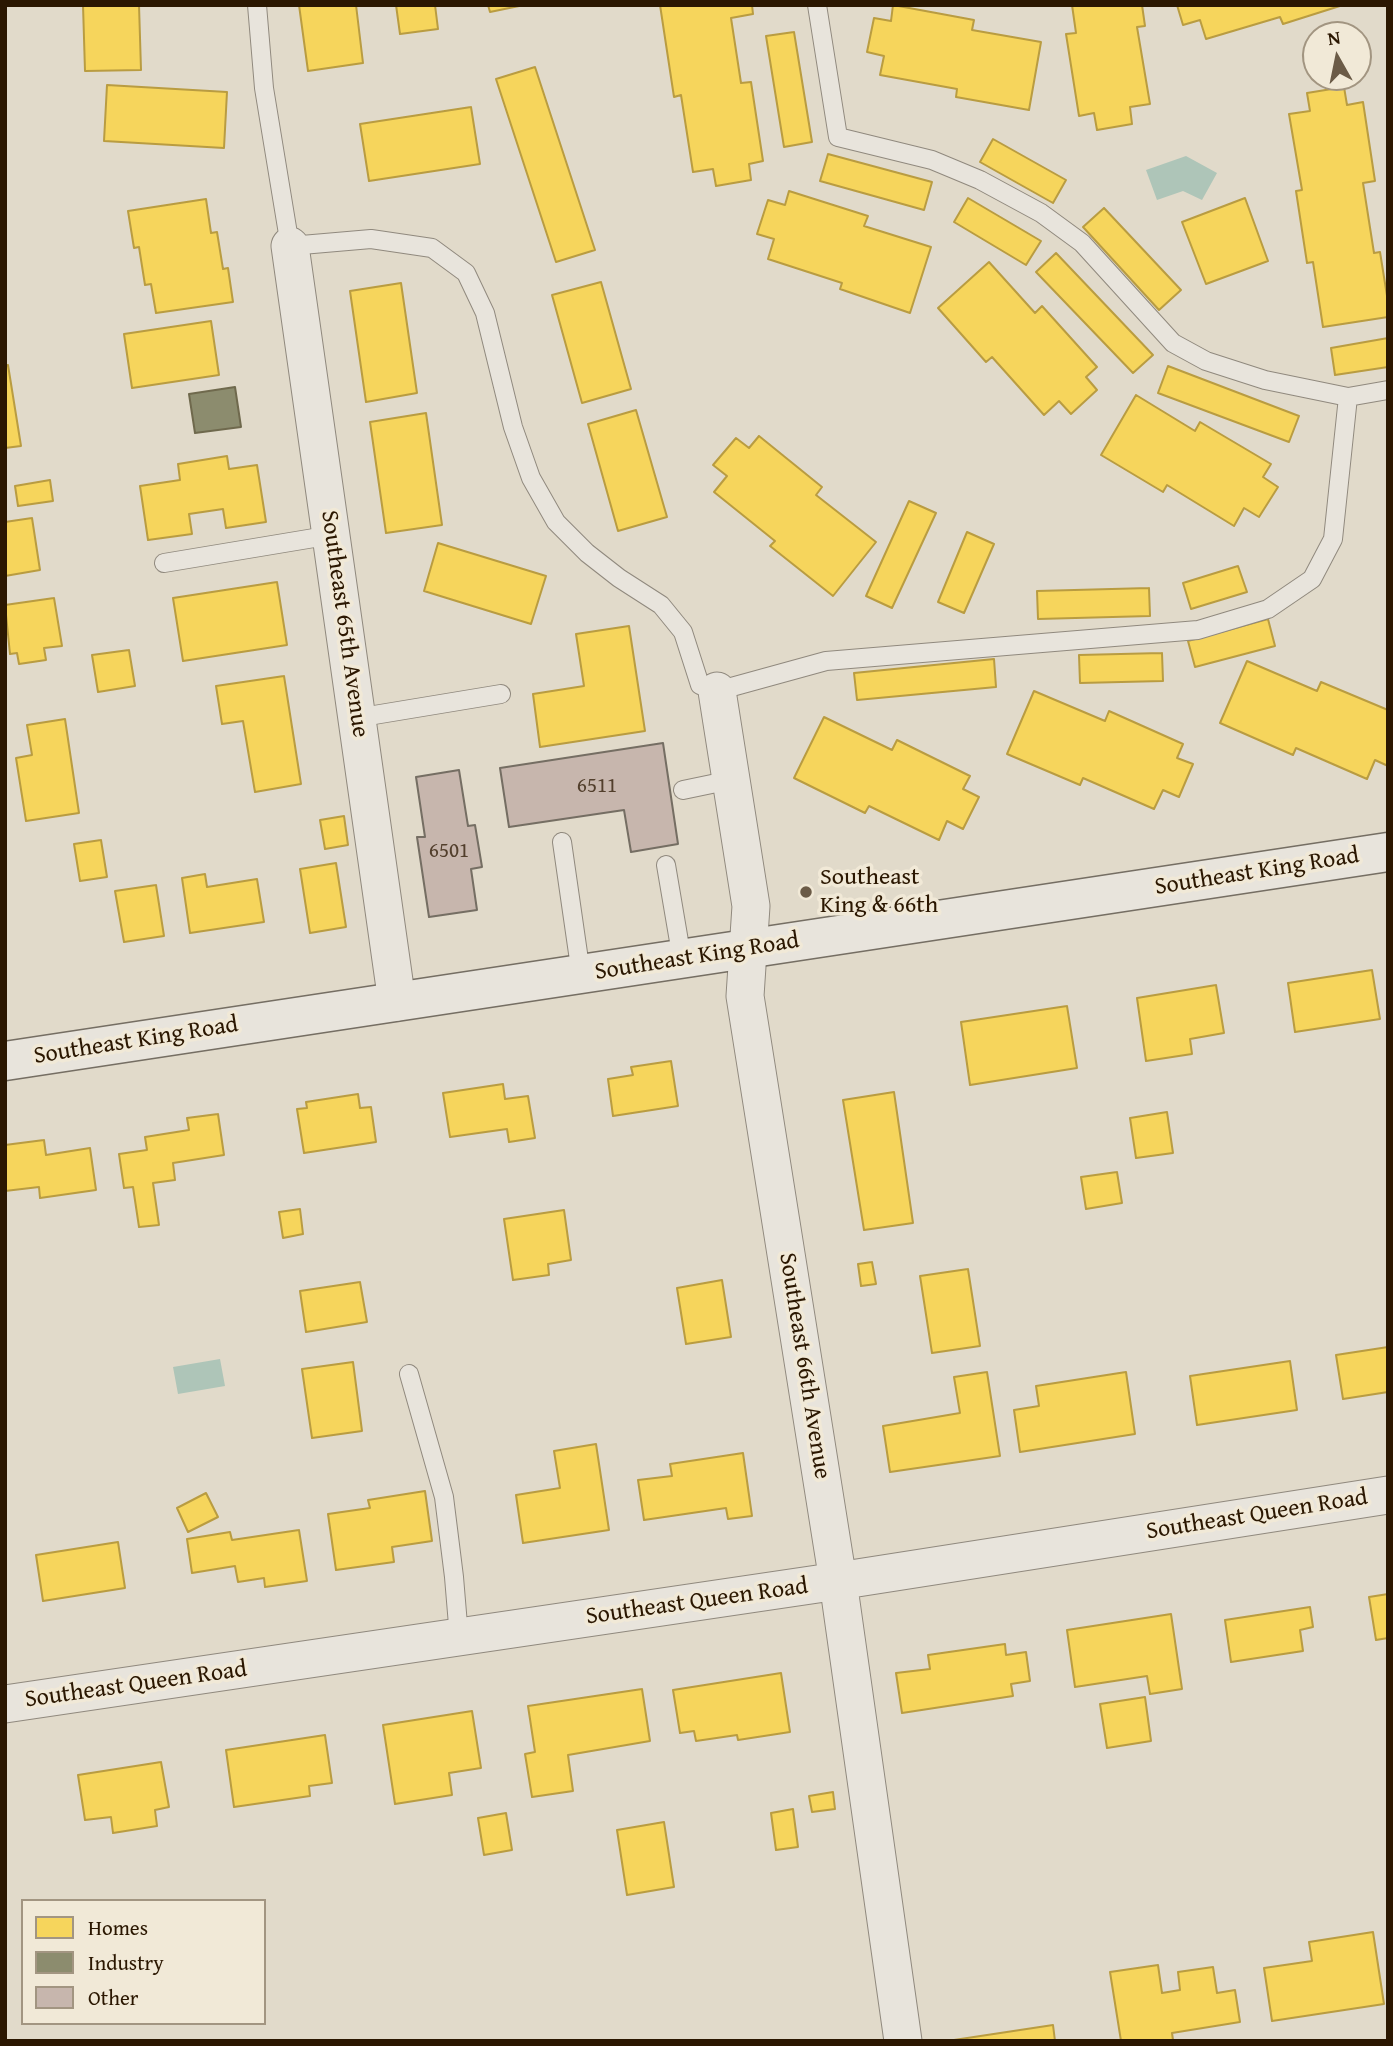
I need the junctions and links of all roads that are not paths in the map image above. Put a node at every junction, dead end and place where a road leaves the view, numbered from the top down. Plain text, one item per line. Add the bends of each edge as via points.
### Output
1 (257, 5) edge
2 (817, 5) edge
3 (290, 246) junction
4 (1388, 390) edge
5 (1348, 397) junction
6 (332, 535) junction
7 (164, 563) dead end
8 (717, 691) junction
9 (501, 694) dead end
10 (356, 718) junction
11 (731, 780) junction
12 (684, 790) dead end
13 (562, 842) dead end
14 (1388, 852) edge
15 (666, 865) dead end
16 (748, 949) junction
17 (682, 959) junction
18 (581, 974) junction
19 (397, 1002) junction
20 (5, 1061) edge
21 (409, 1374) dead end
22 (1388, 1495) edge
23 (838, 1581) junction
24 (458, 1637) junction
25 (5, 1704) edge
26 (903, 2041) edge

1 - 3 lane via 264,88
2 - 5 lane via 838,137 932,160 1041,213 1082,243 1173,343 1206,361 1265,380
3 - 6 street, Southeast 65th Avenue
3 - 8 lane via 371,239 420,246 432,248 466,273 485,313 513,427 531,478 556,522 587,553 662,605 683,632 700,685
4 - 5 lane
5 - 8 lane via 1333,540 1312,579 1268,609 1198,630 826,661
6 - 7 lane
6 - 10 street, Southeast 65th Avenue
8 - 11 street, Southeast 66th Avenue
9 - 10 lane
10 - 19 street, Southeast 65th Avenue
11 - 12 lane
11 - 16 street, Southeast 66th Avenue via 751,906
13 - 18 lane
14 - 16 main road, Southeast King Road
15 - 17 lane
16 - 17 main road, Southeast King Road
16 - 23 street, Southeast 66th Avenue via 745,996
17 - 18 main road, Southeast King Road
18 - 19 main road, Southeast King Road
19 - 20 main road, Southeast King Road
21 - 24 lane via 444,1497
22 - 23 street, Southeast Queen Road
23 - 24 street, Southeast Queen Road
23 - 26 street, Southeast 66th Avenue
24 - 25 street, Southeast Queen Road

